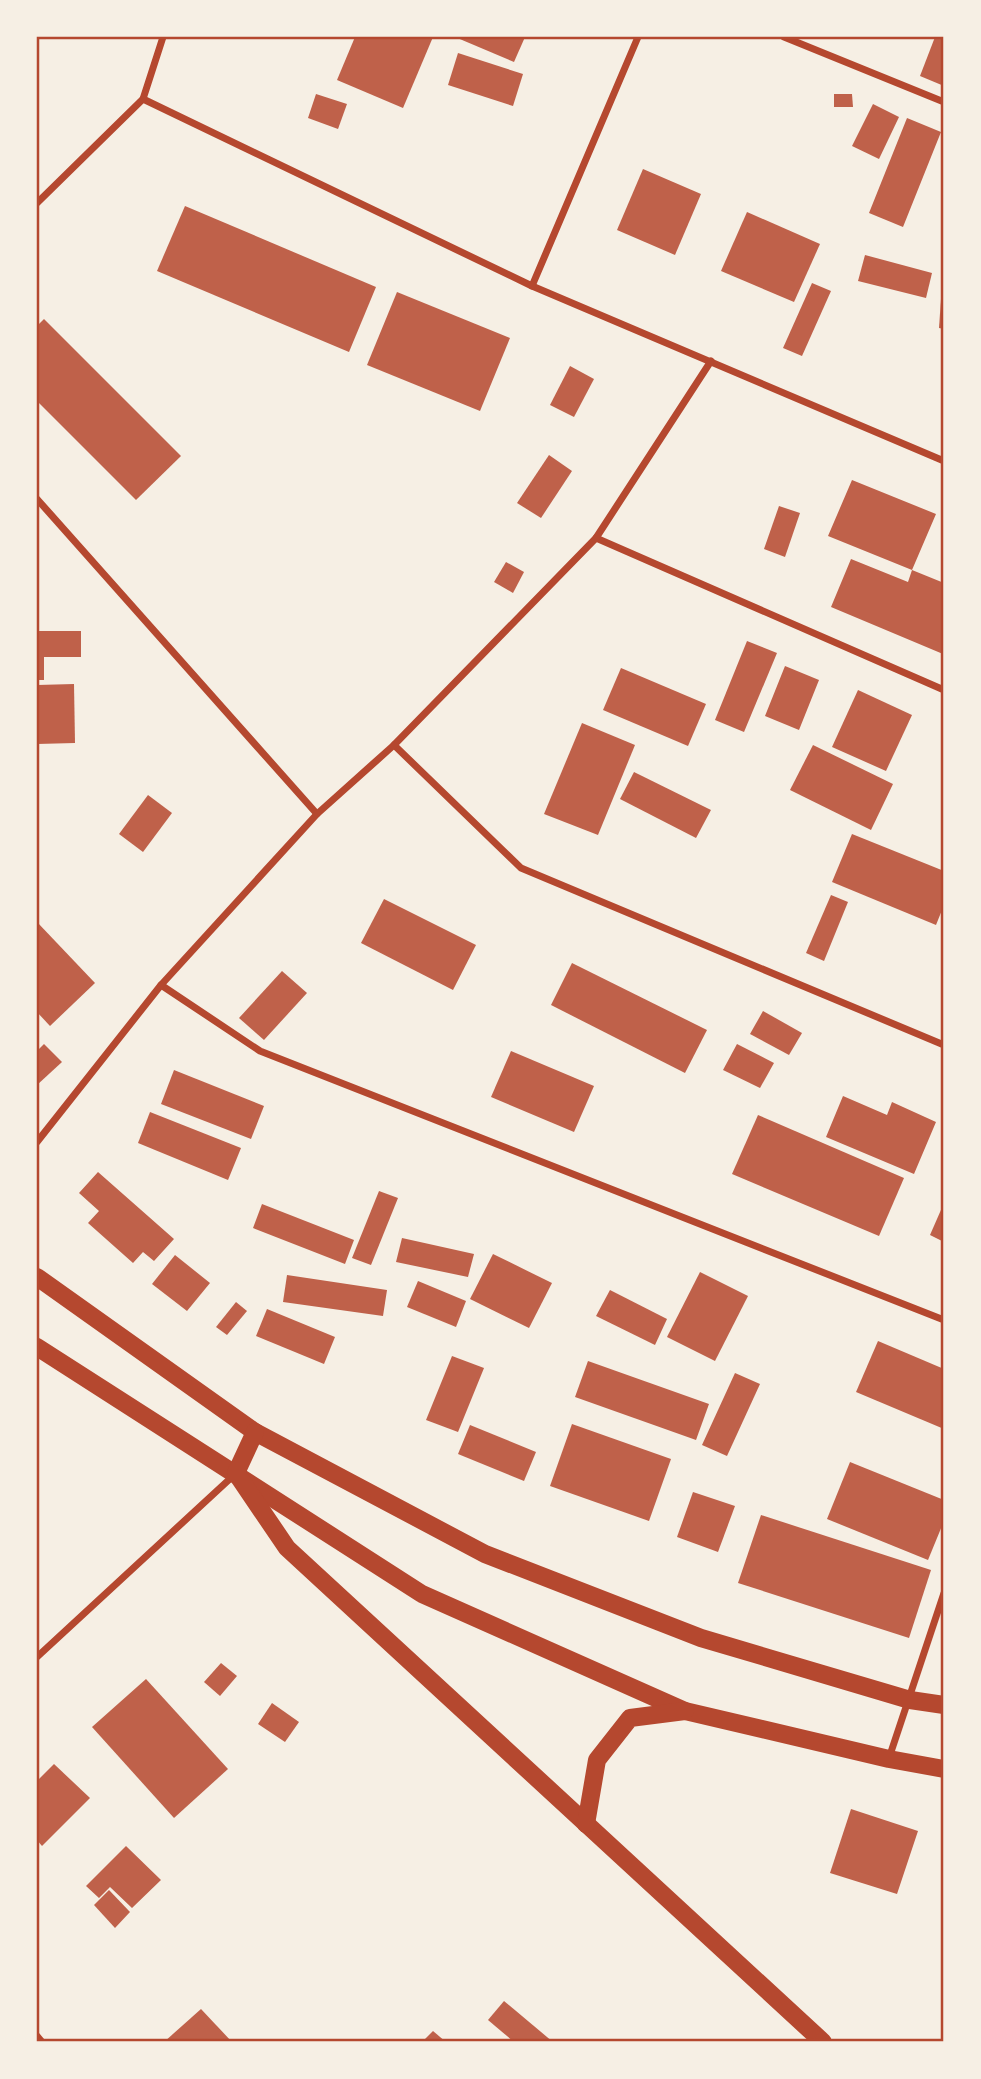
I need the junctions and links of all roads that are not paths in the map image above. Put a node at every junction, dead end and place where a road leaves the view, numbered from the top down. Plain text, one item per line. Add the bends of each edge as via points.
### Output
1 (163, 37) edge
2 (638, 37) edge
3 (784, 37) edge
4 (143, 99) junction
5 (944, 102) edge
6 (37, 203) edge
7 (532, 286) junction
8 (711, 361) junction
9 (944, 461) edge
10 (37, 499) edge
11 (596, 538) junction
12 (944, 690) edge
13 (394, 745) junction
14 (317, 814) junction
15 (161, 985) junction
16 (944, 1045) edge
17 (37, 1142) edge
18 (37, 1276) edge
19 (944, 1320) edge
20 (37, 1348) edge
21 (255, 1432) junction
22 (236, 1473) junction
23 (944, 1593) edge
24 (37, 1657) edge
25 (910, 1700) junction
26 (944, 1705) edge
27 (685, 1711) junction
28 (889, 1759) junction
29 (944, 1769) edge
30 (586, 1824) junction
31 (37, 2036) edge
32 (42, 2042) edge
33 (823, 2042) edge

1 - 4 street
2 - 7 street
3 - 5 street
4 - 6 street
4 - 7 street
7 - 8 street
8 - 9 street
8 - 11 street
10 - 14 street
11 - 12 street
11 - 13 street
13 - 14 street
13 - 16 street via 521,868
14 - 15 street
15 - 17 street
15 - 19 street via 260,1051
18 - 21 main road
20 - 22 main road
21 - 22 main road
21 - 25 main road via 485,1554 701,1638
22 - 24 street
22 - 27 main road via 422,1594
22 - 30 main road via 287,1548
23 - 25 street
25 - 26 main road
25 - 28 street
27 - 28 main road
27 - 30 main road via 630,1718 597,1760
28 - 29 main road
30 - 33 main road
31 - 32 street

